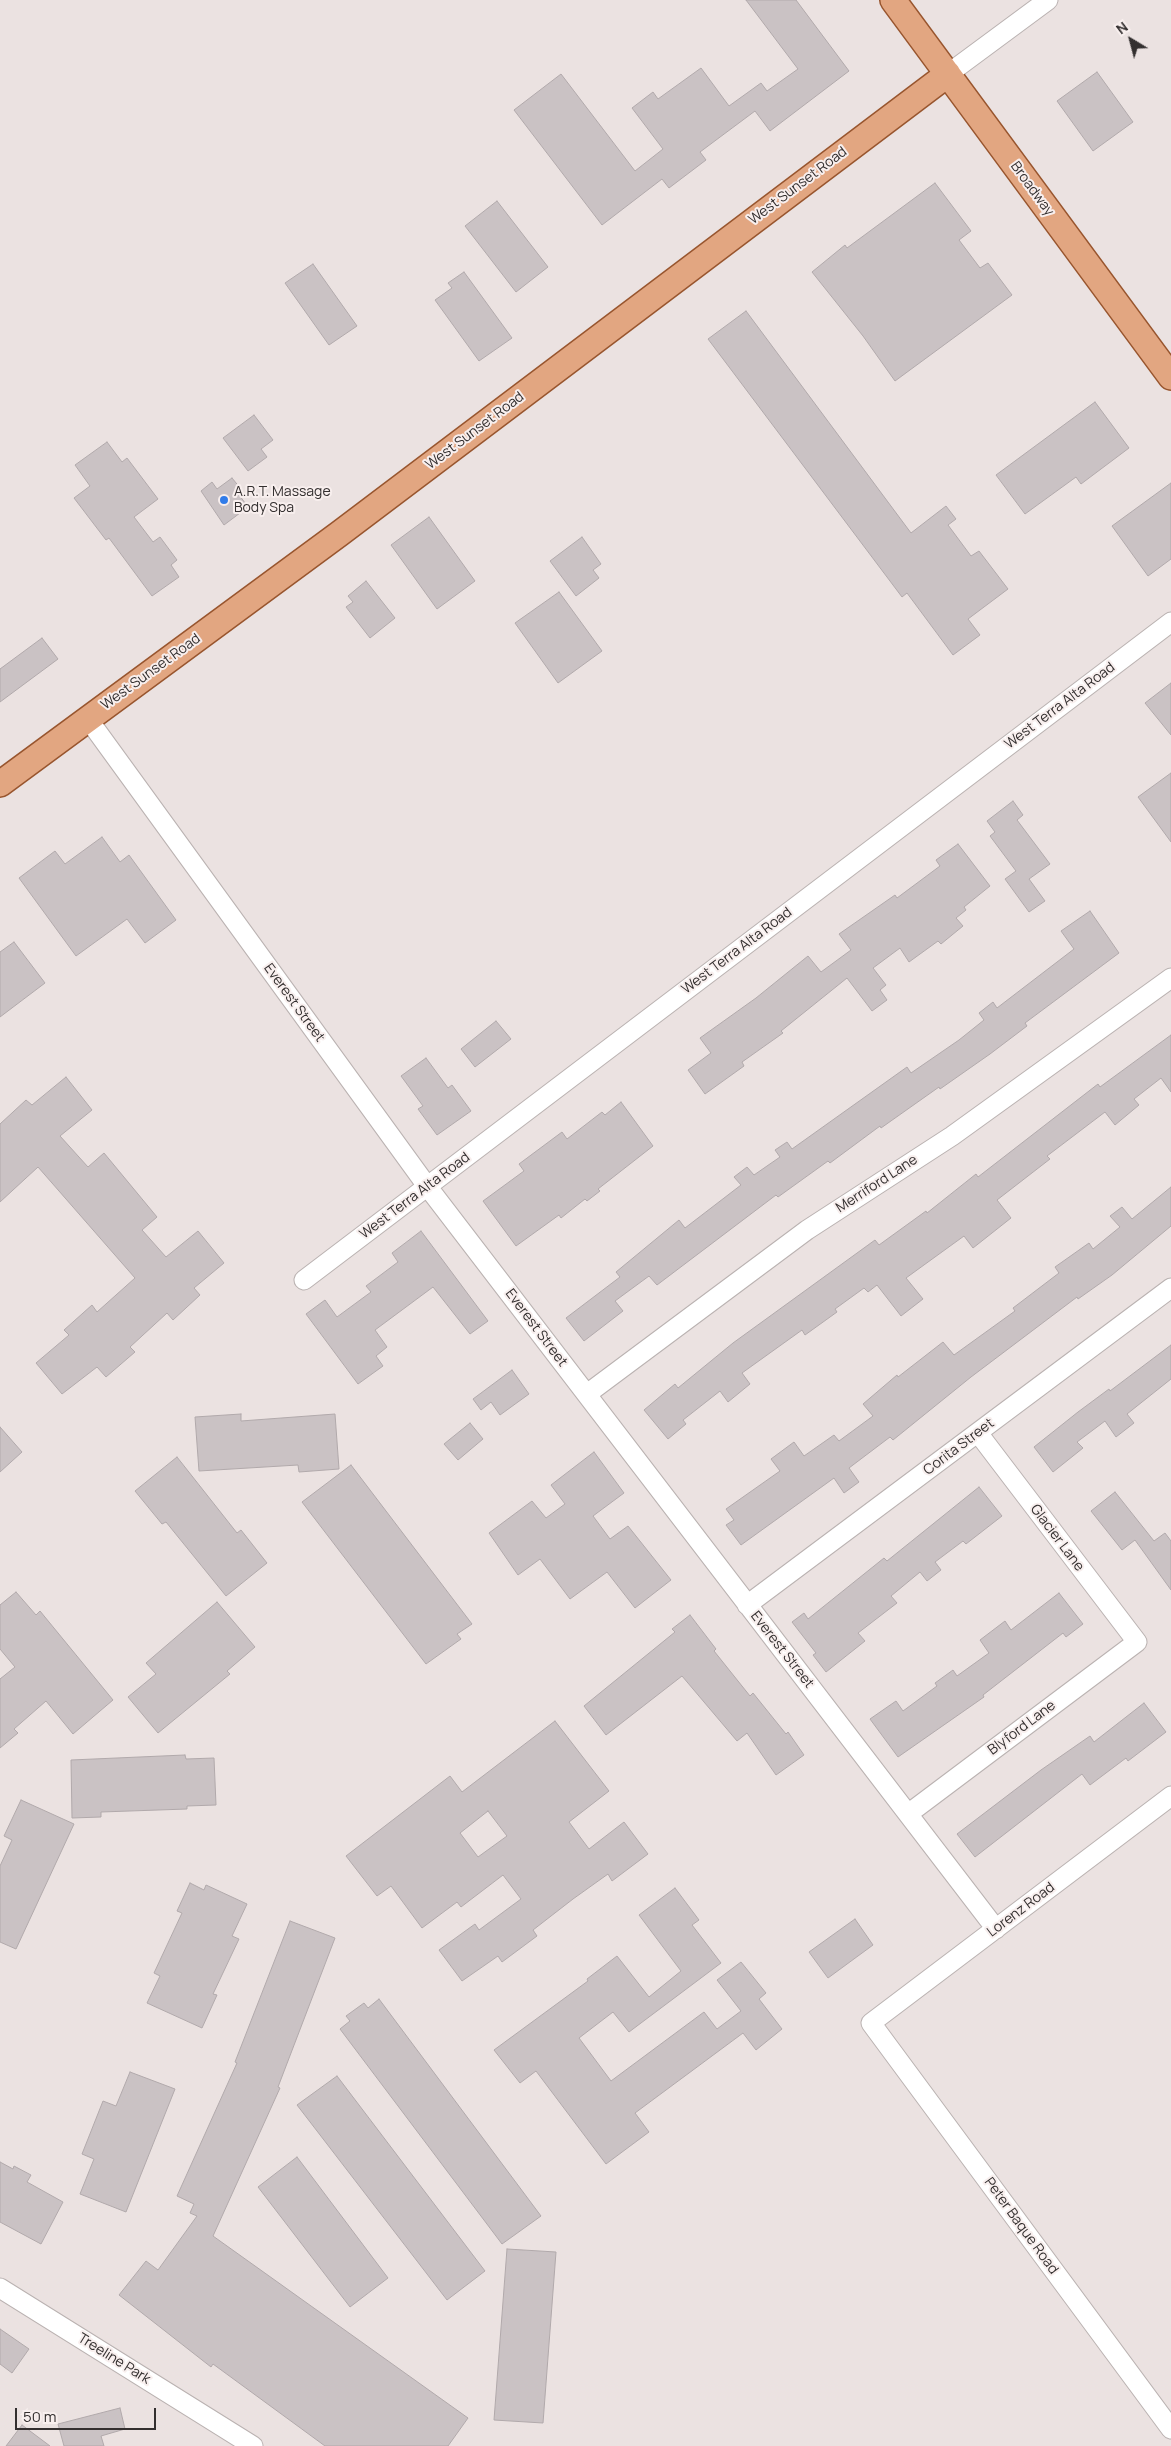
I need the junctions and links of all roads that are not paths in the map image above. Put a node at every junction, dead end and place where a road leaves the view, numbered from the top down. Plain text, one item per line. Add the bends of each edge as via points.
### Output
1 (893, 0) edge
2 (1048, 0) edge
3 (948, 74) junction
4 (1171, 378) edge
5 (1171, 622) edge
6 (88, 718) junction
7 (0, 784) edge
8 (1171, 978) edge
9 (428, 1186) junction
10 (304, 1280) dead end
11 (1171, 1288) edge
12 (587, 1394) junction
13 (978, 1433) junction
14 (747, 1605) junction
15 (1137, 1642) joint
16 (1171, 1796) edge
17 (908, 1814) junction
18 (996, 1929) junction
19 (871, 2023) joint
20 (0, 2288) edge
21 (1171, 2429) edge
22 (253, 2446) edge

1 - 3 main road, Broadway
2 - 3 street
3 - 4 main road, Broadway
3 - 6 main road, West Sunset Road via 346,529
5 - 9 street, West Terra Alta Road
6 - 7 main road, West Sunset Road
6 - 9 street, Everest Street
8 - 12 street, Merriford Lane via 952,1136 807,1230
9 - 10 street, West Terra Alta Road
9 - 12 street, Everest Street
11 - 13 street, Corita Street
12 - 14 street, Everest Street
13 - 14 street, Corita Street
13 - 15 street, Glacier Lane
14 - 17 street, Everest Street
15 - 17 street, Blyford Lane
16 - 18 street, Lorenz Road
17 - 18 street, Everest Street
18 - 19 street, Lorenz Road
19 - 21 street, Peter Baque Road
20 - 22 street, Treeline Park

